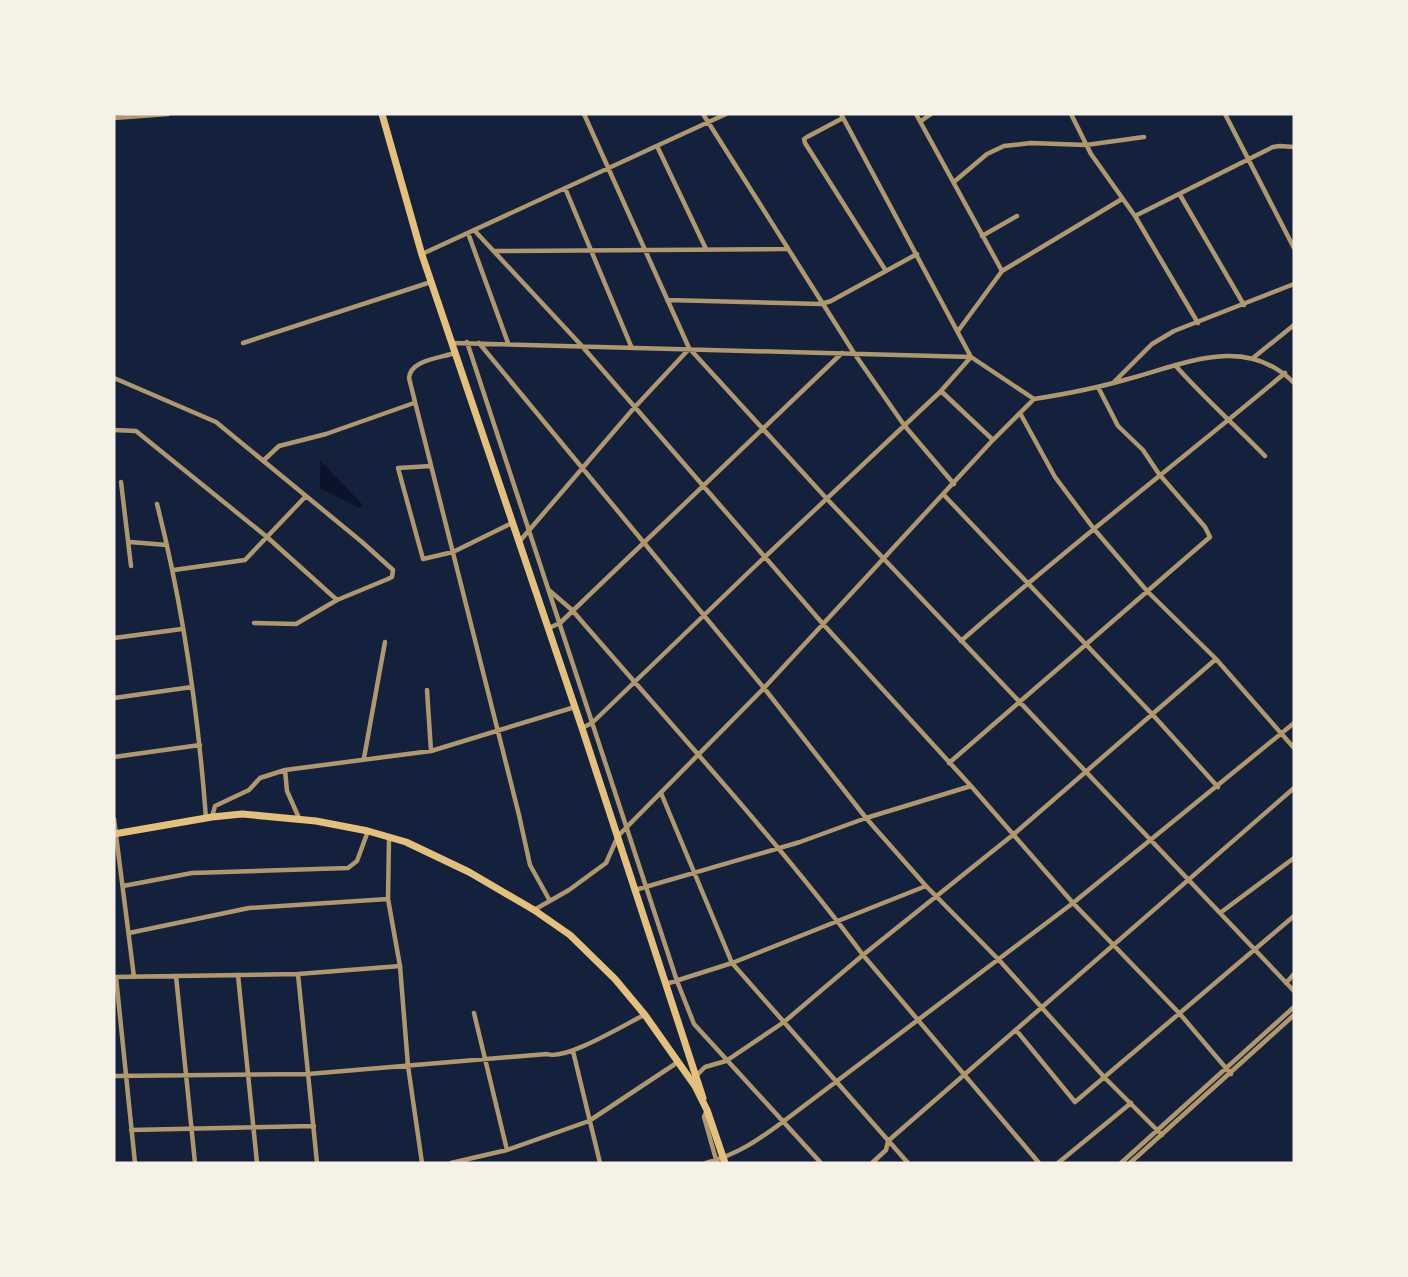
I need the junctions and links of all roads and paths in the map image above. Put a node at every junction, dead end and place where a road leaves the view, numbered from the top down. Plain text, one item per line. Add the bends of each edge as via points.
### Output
1 (168, 114) edge
2 (382, 114) edge
3 (586, 114) edge
4 (703, 114) edge
5 (726, 114) edge
6 (916, 114) edge
7 (931, 114) edge
8 (1071, 114) edge
9 (1225, 114) edge
10 (842, 116) edge
11 (114, 118) edge
12 (921, 121) junction
13 (708, 122) junction
14 (1144, 137) dead end
15 (1086, 145) junction
16 (657, 146) junction
17 (1294, 148) edge
18 (1250, 161) junction
19 (608, 168) junction
20 (955, 181) junction
21 (565, 188) junction
22 (1180, 195) junction
23 (1122, 199) junction
24 (1017, 216) dead end
25 (1135, 216) junction
26 (474, 230) junction
27 (468, 233) junction
28 (982, 236) junction
29 (1294, 248) edge
30 (706, 249) junction
31 (788, 249) junction
32 (590, 250) junction
33 (645, 250) junction
34 (495, 251) junction
35 (917, 254) junction
36 (422, 255) junction
37 (886, 271) junction
38 (1002, 271) junction
39 (430, 282) junction
40 (1294, 284) edge
41 (667, 300) junction
42 (821, 304) junction
43 (1244, 305) junction
44 (1198, 323) junction
45 (1294, 324) edge
46 (958, 331) junction
47 (243, 342) dead end
48 (467, 342) junction
49 (451, 343) junction
50 (479, 343) junction
51 (508, 343) junction
52 (581, 345) junction
53 (631, 346) junction
54 (689, 348) junction
55 (454, 353) junction
56 (842, 353) junction
57 (854, 354) junction
58 (971, 356) junction
59 (1253, 358) junction
60 (1175, 365) junction
61 (1285, 373) junction
62 (114, 378) edge
63 (1294, 383) edge
64 (1112, 384) junction
65 (1098, 387) junction
66 (941, 391) junction
67 (1034, 399) junction
68 (414, 403) junction
69 (634, 408) junction
70 (1020, 413) junction
71 (1230, 419) junction
72 (904, 425) junction
73 (762, 429) junction
74 (114, 430) edge
75 (993, 440) junction
76 (1265, 456) dead end
77 (264, 460) junction
78 (432, 466) junction
79 (582, 469) junction
80 (1159, 474) junction
81 (121, 482) dead end
82 (954, 484) junction
83 (702, 486) junction
84 (944, 495) junction
85 (306, 496) junction
86 (827, 499) junction
87 (157, 504) dead end
88 (512, 523) junction
89 (1094, 529) junction
90 (529, 530) junction
91 (267, 537) junction
92 (130, 542) junction
93 (519, 542) junction
94 (642, 543) junction
95 (167, 545) junction
96 (453, 552) junction
97 (764, 557) junction
98 (884, 559) junction
99 (131, 565) dead end
100 (174, 570) junction
101 (1026, 583) junction
102 (550, 591) junction
103 (1147, 591) junction
104 (337, 600) junction
105 (572, 610) junction
106 (703, 616) junction
107 (254, 622) dead end
108 (560, 623) junction
109 (823, 624) junction
110 (548, 628) junction
111 (182, 629) junction
112 (114, 638) edge
113 (961, 641) junction
114 (386, 642) dead end
115 (1086, 644) junction
116 (1216, 659) junction
117 (634, 683) junction
118 (192, 687) junction
119 (764, 688) junction
120 (426, 691) dead end
121 (114, 698) edge
122 (1019, 702) junction
123 (575, 707) junction
124 (1152, 714) junction
125 (592, 723) junction
126 (1294, 723) edge
127 (582, 728) junction
128 (496, 732) junction
129 (1282, 734) junction
130 (201, 745) junction
131 (1294, 748) edge
132 (431, 751) junction
133 (699, 754) junction
134 (114, 757) edge
135 (365, 758) junction
136 (949, 763) junction
137 (285, 770) junction
138 (1086, 772) junction
139 (971, 786) junction
140 (1218, 787) junction
141 (1294, 789) edge
142 (661, 793) junction
143 (209, 817) junction
144 (866, 818) junction
145 (114, 819) edge
146 (300, 820) junction
147 (626, 827) junction
148 (368, 831) junction
149 (115, 834) edge
150 (1014, 834) junction
151 (618, 836) junction
152 (389, 837) junction
153 (1152, 841) junction
154 (777, 848) junction
155 (1294, 858) edge
156 (693, 873) junction
157 (1189, 880) junction
158 (122, 886) junction
159 (926, 886) junction
160 (646, 887) junction
161 (635, 890) junction
162 (936, 895) junction
163 (388, 899) junction
164 (550, 901) junction
165 (1073, 903) junction
166 (534, 909) junction
167 (1220, 914) junction
168 (1294, 916) edge
169 (837, 920) junction
170 (129, 933) junction
171 (1113, 946) junction
172 (1254, 948) junction
173 (863, 955) junction
174 (999, 960) junction
175 (732, 963) junction
176 (400, 966) junction
177 (298, 974) junction
178 (1294, 974) edge
179 (238, 975) junction
180 (134, 976) junction
181 (176, 976) junction
182 (115, 977) edge
183 (677, 981) junction
184 (1286, 983) junction
185 (666, 985) junction
186 (1294, 991) edge
187 (1294, 1007) edge
188 (1042, 1008) junction
189 (474, 1013) dead end
190 (1180, 1014) junction
191 (645, 1015) junction
192 (1294, 1015) edge
193 (919, 1020) junction
194 (784, 1022) junction
195 (1016, 1030) junction
196 (573, 1051) junction
197 (484, 1060) junction
198 (679, 1061) junction
199 (726, 1061) junction
200 (408, 1066) junction
201 (1226, 1069) junction
202 (248, 1074) junction
203 (308, 1074) junction
204 (696, 1074) junction
205 (965, 1074) junction
206 (1231, 1074) junction
207 (126, 1075) junction
208 (114, 1076) edge
209 (186, 1076) junction
210 (1105, 1078) junction
211 (836, 1080) junction
212 (1130, 1103) junction
213 (707, 1110) junction
214 (589, 1121) junction
215 (784, 1121) junction
216 (314, 1126) junction
217 (192, 1129) junction
218 (254, 1129) junction
219 (131, 1130) junction
220 (1160, 1133) junction
221 (888, 1141) junction
222 (507, 1150) junction
223 (721, 1161) edge
224 (135, 1163) edge
225 (195, 1163) edge
226 (257, 1163) edge
227 (317, 1163) edge
228 (422, 1163) edge
229 (451, 1163) edge
230 (600, 1163) edge
231 (706, 1163) edge
232 (821, 1163) edge
233 (872, 1163) edge
234 (908, 1163) edge
235 (1039, 1163) edge
236 (1058, 1163) edge
237 (1121, 1163) edge
238 (1130, 1163) edge

1 - 11 street
2 - 36 main road
3 - 19 street
4 - 13 street
5 - 13 street
6 - 12 street
7 - 12 street
8 - 15 street
9 - 18 street
10 - 35 street
10 - 37 street via 804,139
12 - 20 street
13 - 16 street
13 - 31 street
14 - 15 street
15 - 20 street via 1004,146
15 - 23 street
16 - 19 street
16 - 30 street
17 - 18 street via 1273,147
18 - 22 street
18 - 29 street
19 - 21 street
19 - 33 street
20 - 28 street
21 - 26 street
21 - 32 street
22 - 25 street
22 - 43 street
23 - 25 street
23 - 38 street
24 - 28 street
25 - 44 street
26 - 27 street
26 - 34 street
27 - 36 street
27 - 51 street
28 - 38 street
30 - 31 street
30 - 33 street
31 - 42 street
32 - 33 street
32 - 34 street
32 - 53 street
33 - 41 street
34 - 52 street
35 - 37 street
35 - 46 street
36 - 39 main road
37 - 42 street
38 - 46 street
39 - 47 street
39 - 49 main road
40 - 43 street
41 - 42 street
41 - 54 street
42 - 57 street
43 - 44 street
44 - 64 street via 1152,344
45 - 59 street
46 - 58 street
48 - 49 street
48 - 50 street
48 - 90 street
49 - 55 main road
50 - 51 street
50 - 79 street
51 - 52 street
52 - 53 street
52 - 69 street
53 - 54 street
54 - 56 street
54 - 69 street
54 - 73 street
55 - 68 street via 409,371
55 - 88 main road
56 - 57 street
56 - 73 street
57 - 58 street
57 - 72 street
58 - 66 street
58 - 67 street
59 - 60 street via 1214,357
59 - 61 street
60 - 64 street
60 - 71 street
61 - 63 street
61 - 71 street
62 - 77 street via 216,422
64 - 65 street
65 - 67 street
65 - 80 street via 1118,426
66 - 72 street
66 - 75 street
67 - 70 street
68 - 77 street via 279,446
68 - 78 street
69 - 79 street
69 - 83 street
70 - 75 street
70 - 89 street via 1055,477
71 - 76 street
71 - 80 street
72 - 82 street
72 - 86 street
73 - 83 street
73 - 86 street
74 - 91 street via 136,430
75 - 82 street
77 - 85 street
78 - 96 street
78 - 96 street via 398,468 423,559
79 - 90 street
79 - 94 street
80 - 89 street
80 - 103 street via 1210,537
81 - 92 street
82 - 84 street
83 - 94 street
83 - 97 street
84 - 98 street
84 - 101 street
85 - 91 street
85 - 104 street via 394,573
86 - 97 street
86 - 98 street
87 - 95 street
88 - 93 main road
88 - 96 street
89 - 101 street
89 - 103 street
90 - 93 street
90 - 102 street
91 - 100 street via 245,560
91 - 104 street
92 - 95 street
92 - 99 street
93 - 110 main road
94 - 105 street
94 - 106 street
95 - 100 street
96 - 128 street
97 - 106 street
97 - 109 street
98 - 109 street
98 - 113 street
100 - 111 street
101 - 113 street
101 - 115 street
102 - 105 street
102 - 108 street
103 - 115 street
103 - 116 street
104 - 107 street via 296,625
105 - 108 street
105 - 117 street
106 - 117 street
106 - 119 street
108 - 110 street
108 - 125 street
109 - 119 street
109 - 136 street
110 - 123 main road
111 - 112 street
111 - 118 street
113 - 122 street
114 - 135 street
115 - 122 street
115 - 124 street
116 - 124 street
116 - 129 street
117 - 125 street
117 - 133 street
118 - 121 street
118 - 130 street
119 - 133 street
119 - 144 street
120 - 132 street
122 - 136 street
122 - 138 street
123 - 127 main road
123 - 128 street
124 - 138 street
124 - 140 street
125 - 127 street
125 - 147 street
126 - 129 street
127 - 151 main road
128 - 132 street
128 - 164 street via 530,865
129 - 131 street
129 - 140 street
130 - 134 street
130 - 143 street
132 - 135 street
133 - 142 street
133 - 154 street
135 - 137 street
136 - 139 street
137 - 143 street via 260,778 249,790 215,806
137 - 146 street via 287,791
138 - 150 street
138 - 153 street
139 - 144 street
139 - 150 street
140 - 153 street
141 - 157 street
142 - 147 street
142 - 156 street
143 - 146 main road via 242,814
143 - 149 main road
144 - 154 street
144 - 159 street
145 - 149 street
146 - 148 main road
147 - 151 street
147 - 160 street
148 - 152 main road
148 - 158 street via 357,861 348,868 192,873
149 - 158 street
150 - 162 street
150 - 165 street
151 - 161 main road
151 - 164 street via 606,863
152 - 163 street
152 - 166 main road via 469,872
153 - 157 street
153 - 165 street
154 - 156 street
154 - 169 street
155 - 167 street
156 - 160 street
156 - 175 street
157 - 167 street
157 - 171 street
158 - 170 street
159 - 162 street
159 - 169 street
160 - 161 street
160 - 183 street
161 - 185 main road
162 - 173 street
162 - 174 street
163 - 170 street via 249,908
163 - 176 street
164 - 166 street
165 - 171 street
165 - 174 street
166 - 191 main road via 570,935
167 - 172 street
168 - 172 street
169 - 173 street
169 - 175 street
170 - 180 street
171 - 188 street
171 - 190 street
172 - 184 street
172 - 190 street
173 - 193 street
173 - 194 street
174 - 188 street
174 - 193 street
175 - 183 street
175 - 194 street
176 - 177 street
176 - 200 street
177 - 179 street
177 - 203 street
178 - 184 street
179 - 181 street
179 - 202 street
180 - 181 street
180 - 182 street
181 - 209 street
182 - 207 street
183 - 185 street
183 - 199 street via 694,1024
184 - 186 street
185 - 204 main road
187 - 201 street
188 - 195 street
188 - 210 street
189 - 197 street
190 - 201 street
190 - 210 street
191 - 196 street
191 - 198 main road
192 - 206 street
193 - 205 street
193 - 211 street
194 - 199 street
194 - 211 street
195 - 205 street
195 - 210 street via 1075,1102
196 - 197 street via 555,1057
196 - 214 street
197 - 200 street
197 - 222 street
198 - 213 main road
198 - 214 street
199 - 204 street
199 - 215 street
200 - 203 street
200 - 228 street
201 - 206 street
201 - 220 street
202 - 203 street
202 - 209 street
202 - 218 street
203 - 216 street
204 - 213 main road
205 - 221 street
205 - 235 street
206 - 220 street
207 - 208 street
207 - 209 street
207 - 219 street
209 - 217 street
210 - 212 street
211 - 215 street
211 - 221 street
212 - 220 street
212 - 236 street
213 - 223 main road
214 - 222 street
214 - 230 street
215 - 223 street
215 - 232 street
216 - 218 street
216 - 227 street
217 - 218 street
217 - 219 street
217 - 225 street
218 - 226 street
219 - 224 street
220 - 237 street
220 - 238 street
221 - 233 street via 886,1150
221 - 234 street
222 - 229 street
223 - 231 street

